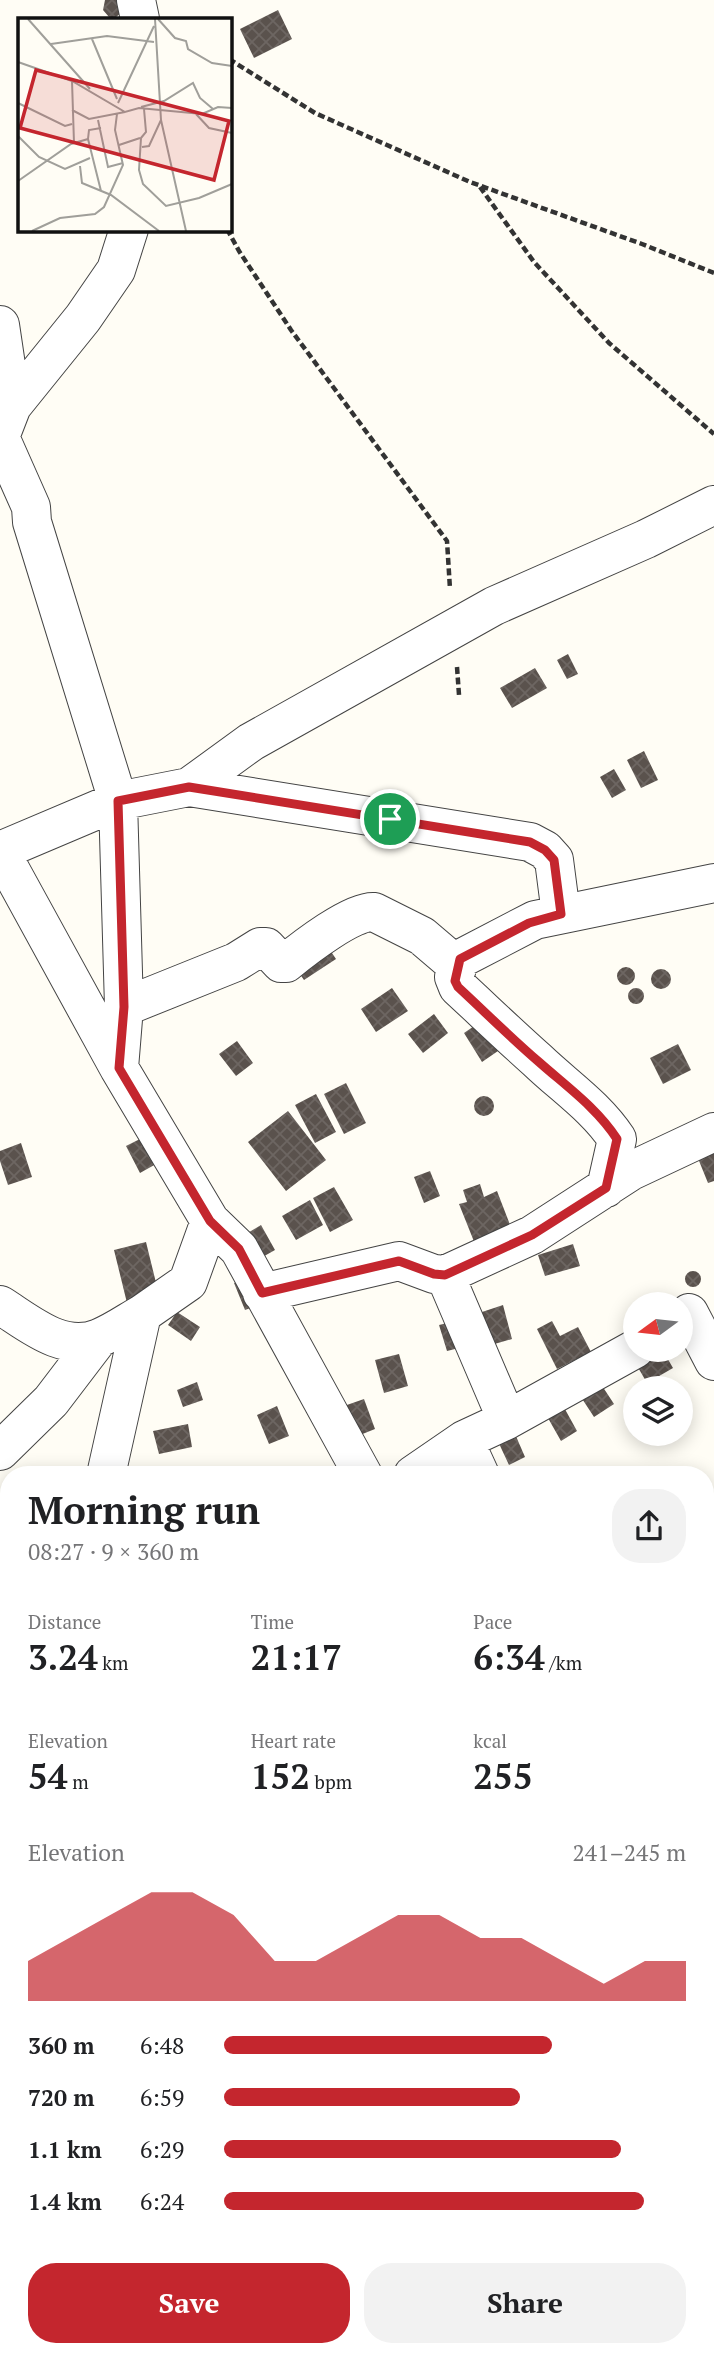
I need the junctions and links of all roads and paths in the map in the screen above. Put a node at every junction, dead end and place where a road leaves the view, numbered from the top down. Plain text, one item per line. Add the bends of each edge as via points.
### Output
1 (136, 0) edge
2 (140, 18) edge
3 (231, 60) edge
4 (478, 184) junction
5 (128, 231) edge
6 (228, 231) edge
7 (714, 273) edge
8 (0, 325) edge
9 (12, 406) junction
10 (714, 434) edge
11 (714, 505) edge
12 (453, 629) junction
13 (459, 695) dead end
14 (189, 787) junction
15 (118, 801) junction
16 (0, 851) edge
17 (714, 883) edge
18 (561, 914) junction
19 (460, 959) junction
20 (124, 1007) junction
21 (119, 1068) junction
22 (714, 1132) edge
23 (606, 1188) junction
24 (210, 1221) junction
25 (445, 1275) junction
26 (262, 1293) junction
27 (0, 1305) edge
28 (695, 1313) edge
29 (142, 1314) junction
30 (99, 1338) junction
31 (623, 1356) edge
32 (714, 1361) edge
33 (508, 1420) junction
34 (464, 1440) junction
35 (0, 1451) edge
36 (109, 1466) edge
37 (358, 1466) edge
38 (426, 1466) edge
39 (476, 1466) edge

1 - 2 street
3 - 4 path via 315,113
4 - 7 path
4 - 10 path via 534,262 609,343
5 - 9 street via 116,270
6 - 12 path via 291,330 447,541
8 - 9 street
9 - 15 street via 1,437 31,507
11 - 12 street
12 - 13 path
12 - 14 street via 251,742
14 - 15 street
14 - 18 street via 530,842 554,860
15 - 16 street
15 - 20 street
16 - 21 street
17 - 18 street
18 - 19 street via 529,923
19 - 20 street via 449,959 422,936 368,912 341,924 286,963 260,947 236,962
19 - 23 street via 454,976 458,987 600,1115 617,1139
20 - 21 street
21 - 24 street
22 - 23 street
23 - 25 street via 532,1235
24 - 26 street via 239,1249
24 - 29 street via 188,1282
25 - 26 street via 399,1261
25 - 33 street
26 - 37 street
27 - 30 street via 50,1337 73,1342
28 - 32 street
29 - 30 street
29 - 36 street
30 - 35 street via 51,1401
31 - 33 street
33 - 34 street
34 - 38 street
34 - 39 street

